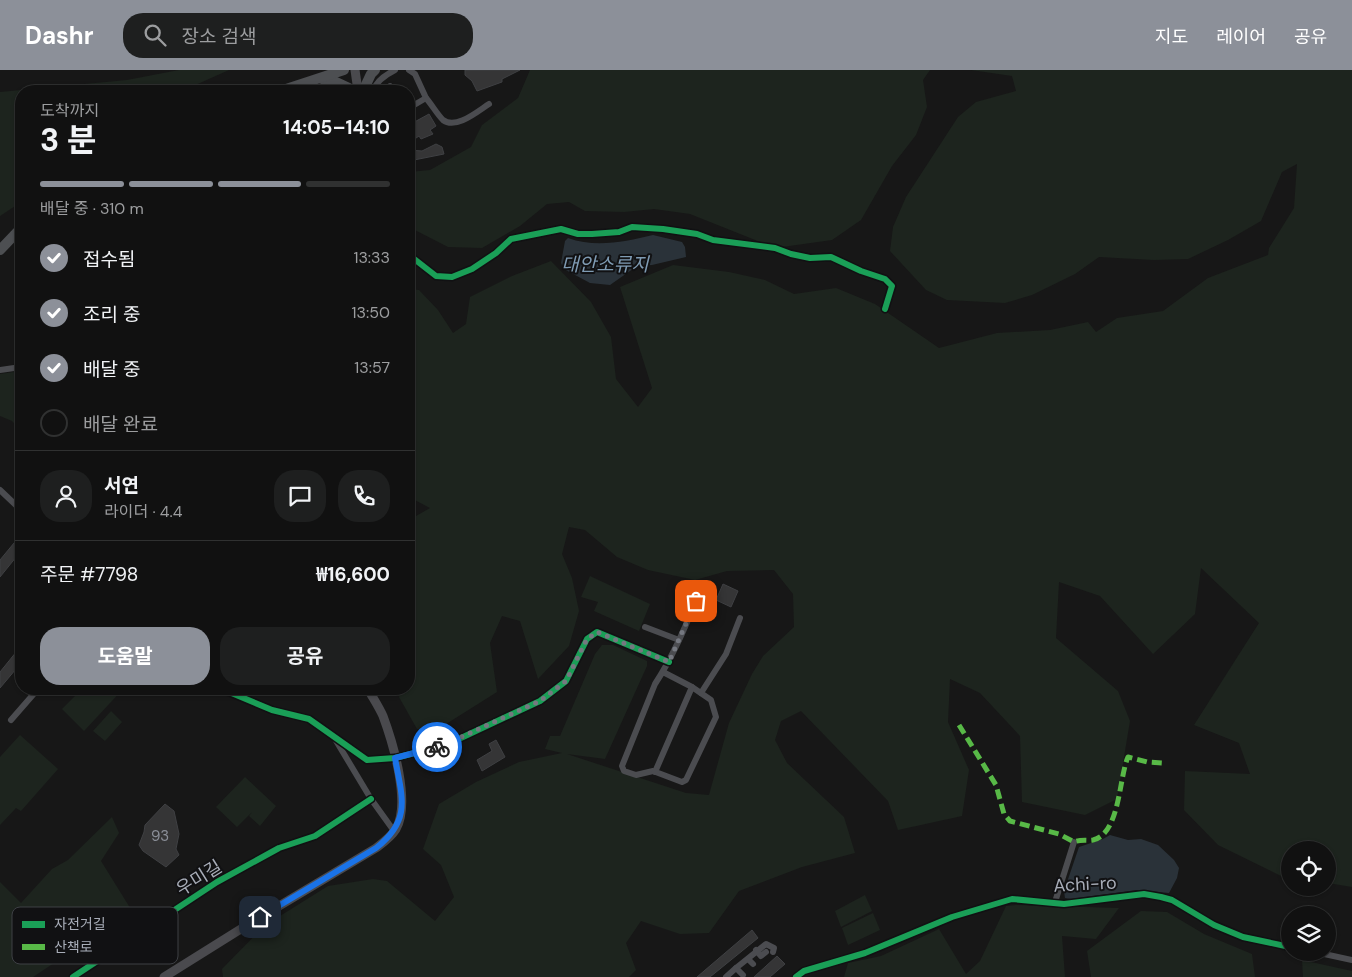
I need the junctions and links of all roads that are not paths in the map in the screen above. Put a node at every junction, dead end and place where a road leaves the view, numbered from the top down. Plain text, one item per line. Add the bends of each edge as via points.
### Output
1 (325, 70) edge
2 (344, 70) edge
3 (355, 70) edge
4 (375, 70) edge
5 (395, 70) edge
6 (409, 70) edge
7 (415, 72) edge
8 (316, 79) junction
9 (298, 85) edge
10 (343, 85) edge
11 (357, 85) edge
12 (366, 85) edge
13 (375, 85) edge
14 (426, 98) junction
15 (415, 104) edge
16 (489, 104) dead end
17 (15, 234) edge
18 (0, 250) edge
19 (415, 260) edge
20 (885, 309) dead end
21 (15, 368) edge
22 (0, 370) edge
23 (0, 490) edge
24 (15, 504) edge
25 (696, 601) dead end
26 (740, 618) dead end
27 (645, 627) dead end
28 (679, 640) junction
29 (669, 662) junction
30 (663, 672) junction
31 (692, 688) junction
32 (701, 693) junction
33 (33, 695) edge
34 (236, 695) edge
35 (371, 695) edge
36 (11, 720) dead end
37 (333, 736) junction
38 (395, 758) junction
39 (655, 772) junction
40 (372, 799) junction
41 (394, 831) junction
42 (1074, 842) dead end
43 (1055, 902) junction
44 (178, 908) edge
45 (1281, 945) edge
46 (756, 950) junction
47 (766, 952) dead end
48 (773, 952) dead end
49 (1336, 956) edge
50 (748, 959) junction
51 (1352, 960) edge
52 (93, 964) edge
53 (753, 964) dead end
54 (736, 968) junction
55 (743, 975) dead end
56 (73, 977) edge
57 (164, 977) edge
58 (726, 977) edge
59 (796, 977) edge

1 - 8 main road
2 - 8 main road
3 - 11 main road
4 - 12 main road
5 - 13 street
6 - 7 street
7 - 14 street
8 - 9 main road
8 - 10 main road
14 - 15 street
14 - 16 street via 449,123 461,121
17 - 18 main road
19 - 20 street via 436,276 452,277 472,269 511,239 561,229 578,234 619,232 632,227 663,229 775,248 810,258 831,257 884,279 892,286
21 - 22 street
23 - 24 street
25 - 28 street
26 - 32 street via 726,654
27 - 28 street
28 - 29 street
29 - 30 street
29 - 38 street via 597,632 587,639 566,681 540,701 446,744
30 - 31 street
30 - 39 street via 655,684 622,766 624,771 636,775
31 - 32 street
31 - 39 street
32 - 39 street via 711,700 716,717 686,780 682,782
33 - 36 street
34 - 37 street via 272,710 309,719
35 - 38 main road via 382,716
37 - 38 street via 367,760
37 - 40 street
38 - 41 main road via 402,800
40 - 41 street
40 - 44 street, 우미길 via 315,836 279,848
41 - 57 main road via 376,848
42 - 43 street
43 - 45 street, Achi-ro via 1064,904 1144,894 1161,897 1243,937
43 - 59 street, Achi-ro via 1012,899 952,917 865,953 804,971
46 - 47 street via 761,956
46 - 48 street via 766,944 774,948
46 - 50 street
49 - 51 street
50 - 53 street
50 - 54 street
52 - 56 street, 우미길
54 - 55 street
54 - 58 street

